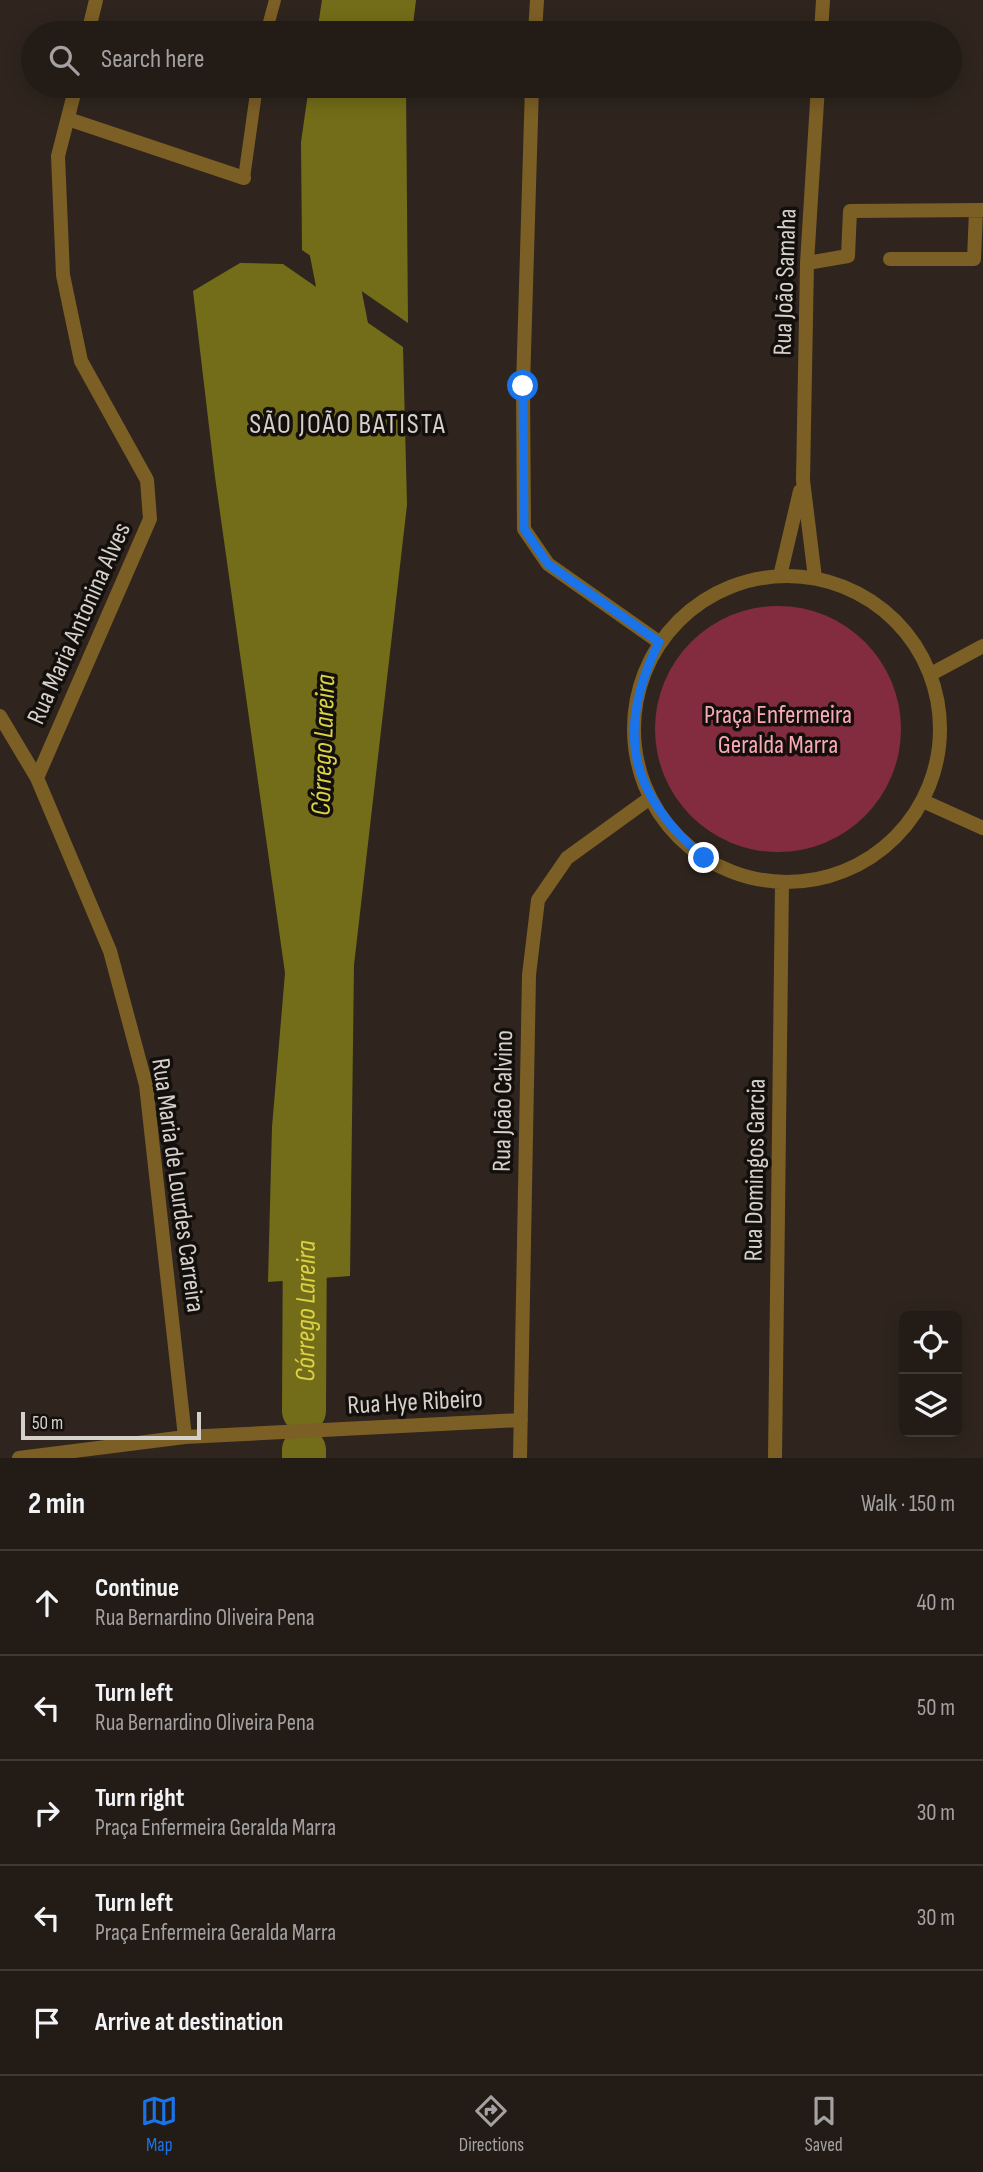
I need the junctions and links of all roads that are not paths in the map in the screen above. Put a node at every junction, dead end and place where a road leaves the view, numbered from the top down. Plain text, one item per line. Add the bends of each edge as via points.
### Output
1 (96, 0) edge
2 (275, 0) edge
3 (537, 0) edge
4 (823, 0) edge
5 (91, 21) edge
6 (269, 21) edge
7 (536, 21) edge
8 (822, 21) edge
9 (73, 98) edge
10 (255, 98) edge
11 (532, 98) edge
12 (817, 98) edge
13 (68, 118) junction
14 (244, 178) joint
15 (980, 210) edge
16 (890, 259) dead end
17 (807, 263) junction
18 (803, 480) junction
19 (780, 576) junction
20 (815, 578) junction
21 (659, 642) junction
22 (983, 646) edge
23 (931, 674) junction
24 (0, 716) edge
25 (37, 778) junction
26 (650, 798) junction
27 (923, 802) junction
28 (983, 828) edge
29 (782, 883) junction
30 (521, 1420) junction
31 (185, 1437) junction
32 (19, 1458) edge
33 (520, 1458) edge
34 (775, 1458) edge

1 - 5 street
2 - 6 lane
3 - 7 street
4 - 8 street
9 - 13 street, Rua Maria Antonina Alves
10 - 14 lane
11 - 21 street via 523,386 524,529 548,564
12 - 17 street, Rua João Samaha
13 - 14 street
13 - 25 street, Rua Maria Antonina Alves via 58,156 66,287 81,361 147,480 150,519
15 - 16 street via 974,259
15 - 17 street via 850,211 848,257
17 - 18 street, Rua João Samaha
18 - 19 street, Rua João Samaha
18 - 20 street, Rua João Samaha
19 - 20 street
19 - 21 street via 743,580 695,604
20 - 23 street via 839,583 878,604 910,635
21 - 26 street via 641,679 633,719 636,759
22 - 23 street
23 - 27 street via 940,717 938,760
24 - 25 street, Rua Maria de Lourdes Carreira
25 - 31 street, Rua Maria de Lourdes Carreira via 110,951 146,1085
26 - 29 street via 673,832 704,858 742,876
26 - 30 street, Rua João Calvino via 567,858 538,900 529,975
27 - 28 street
27 - 29 street via 898,836 864,862 825,878
29 - 34 street, Rua Domingos Garcia
30 - 31 street, Rua Hye Ribeiro
30 - 33 street, Rua João Calvino
31 - 32 street, Rua Hye Ribeiro

